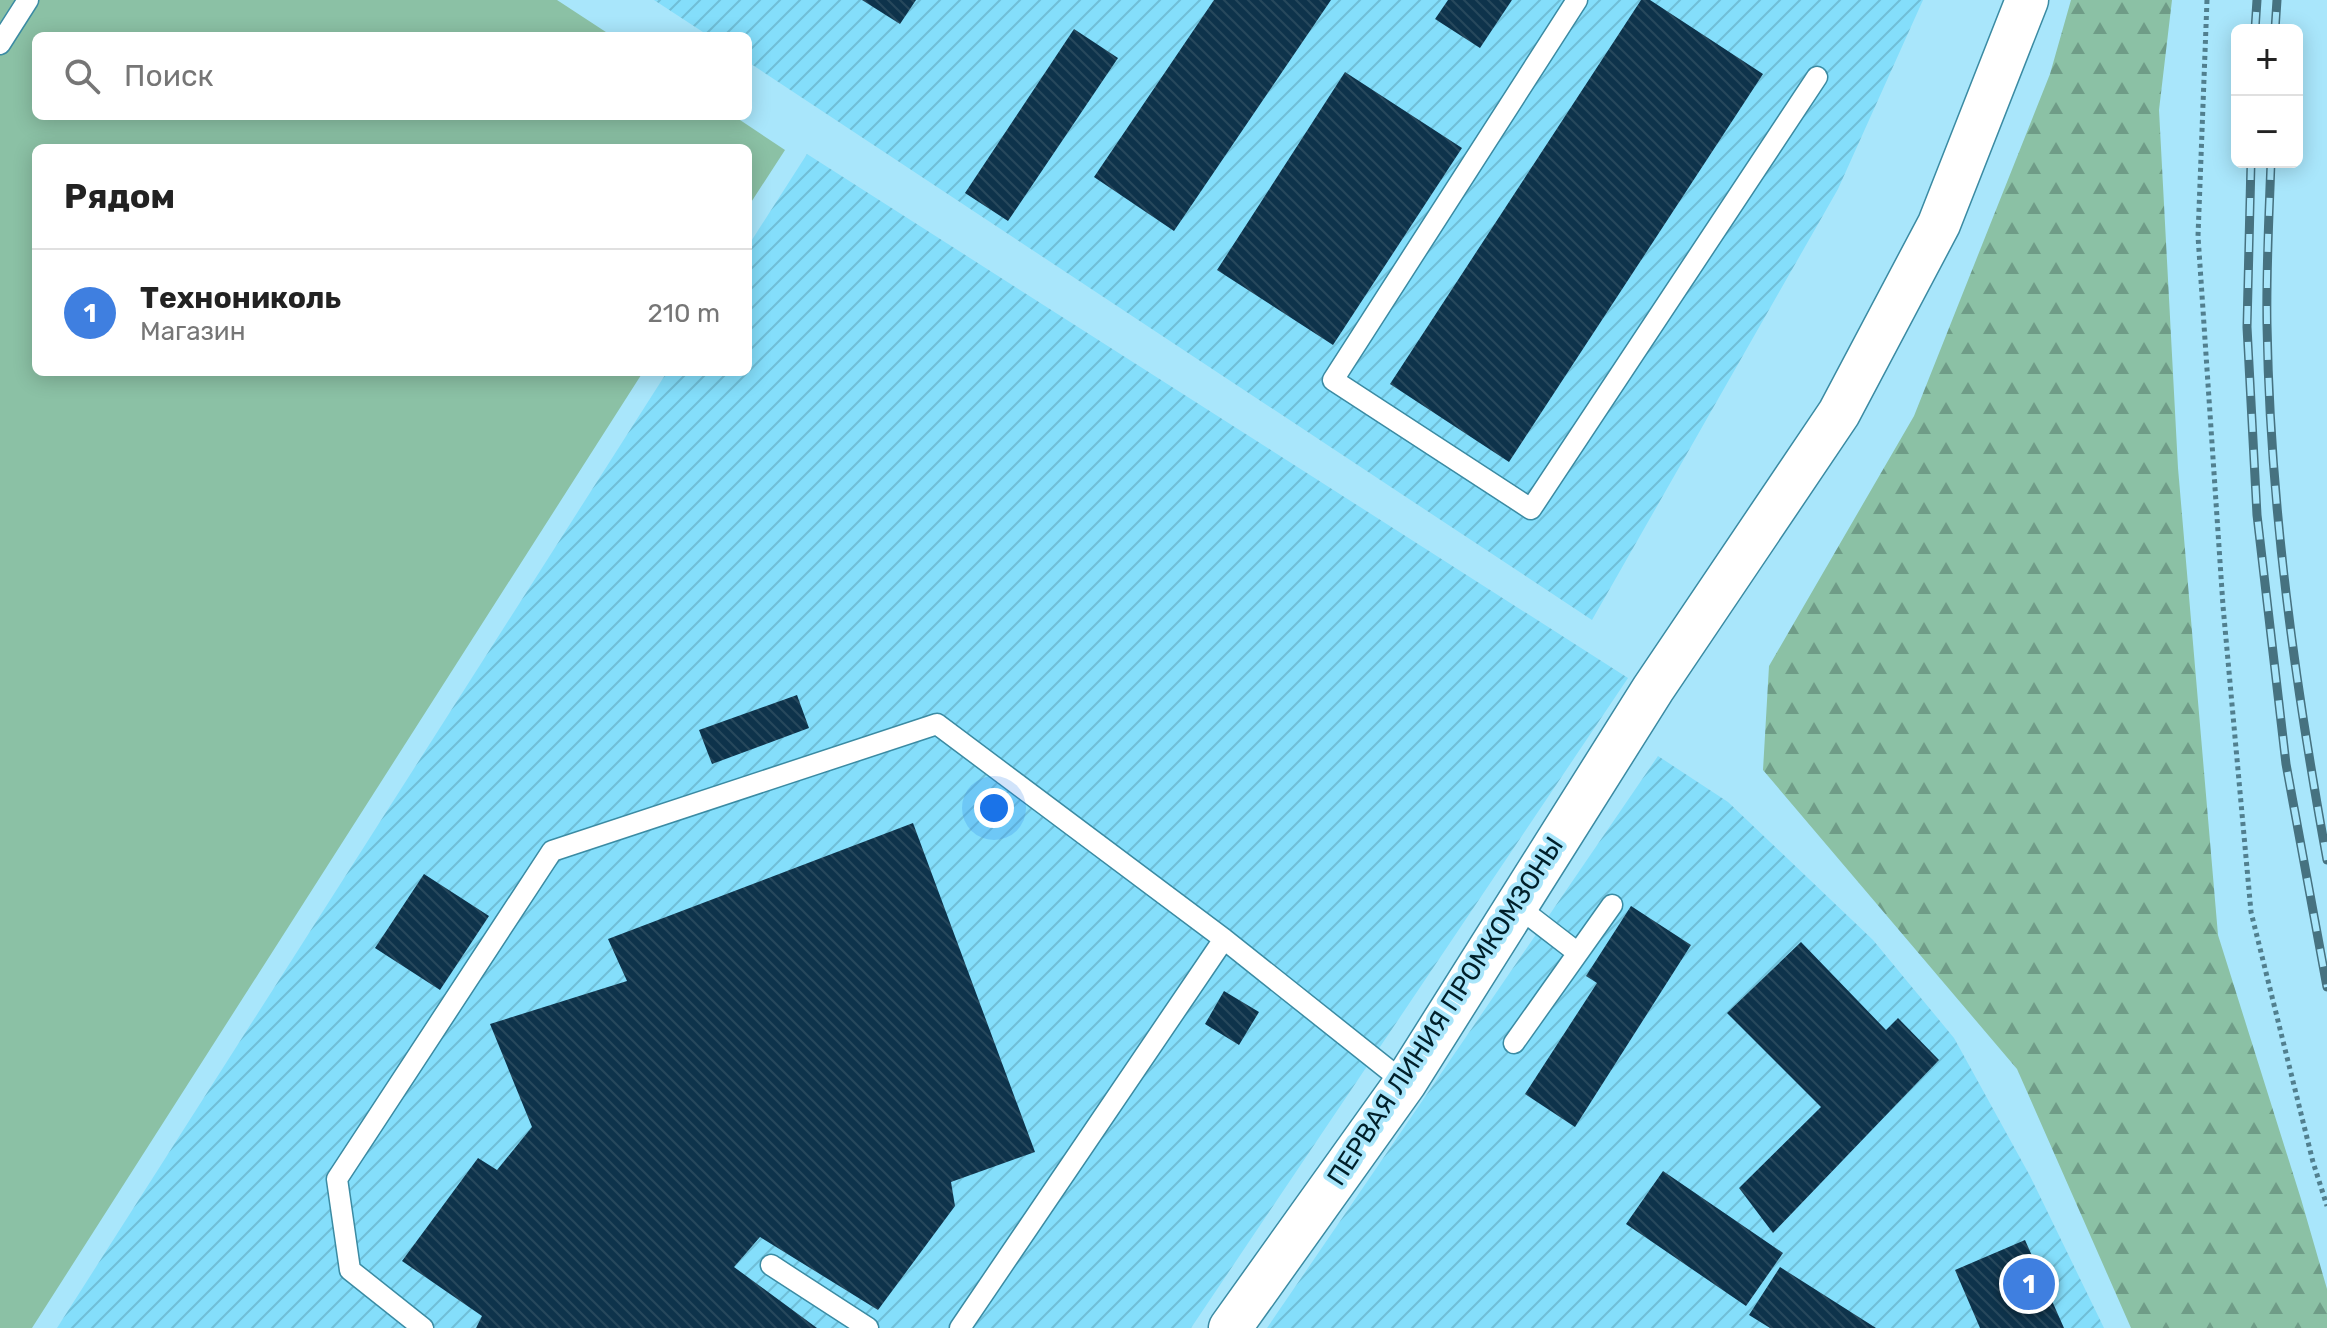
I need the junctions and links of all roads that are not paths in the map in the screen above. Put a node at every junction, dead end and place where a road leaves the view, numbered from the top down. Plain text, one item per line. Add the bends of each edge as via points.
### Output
1 (28, 0) edge
2 (1577, 0) edge
3 (2027, 0) edge
4 (0, 44) edge
5 (1817, 77) dead end
6 (1612, 905) dead end
7 (1517, 906) junction
8 (1224, 939) junction
9 (1578, 953) junction
10 (1514, 1043) dead end
11 (1405, 1083) junction
12 (771, 1265) dead end
13 (423, 1328) edge
14 (868, 1328) edge
15 (960, 1328) edge
16 (1230, 1328) edge

1 - 4 lane
2 - 5 lane via 1333,380 1531,509
3 - 7 street, ПЕРВАЯ ЛИНИЯ ПРОМКОМЗОНЫ via 1939,224 1839,413 1653,689
6 - 9 lane
7 - 9 lane
7 - 11 street, ПЕРВАЯ ЛИНИЯ ПРОМКОМЗОНЫ
8 - 11 lane
8 - 13 lane via 937,724 552,851 337,1179 350,1270
8 - 15 lane
9 - 10 lane
11 - 16 street, ПЕРВАЯ ЛИНИЯ ПРОМКОМЗОНЫ
12 - 14 lane

